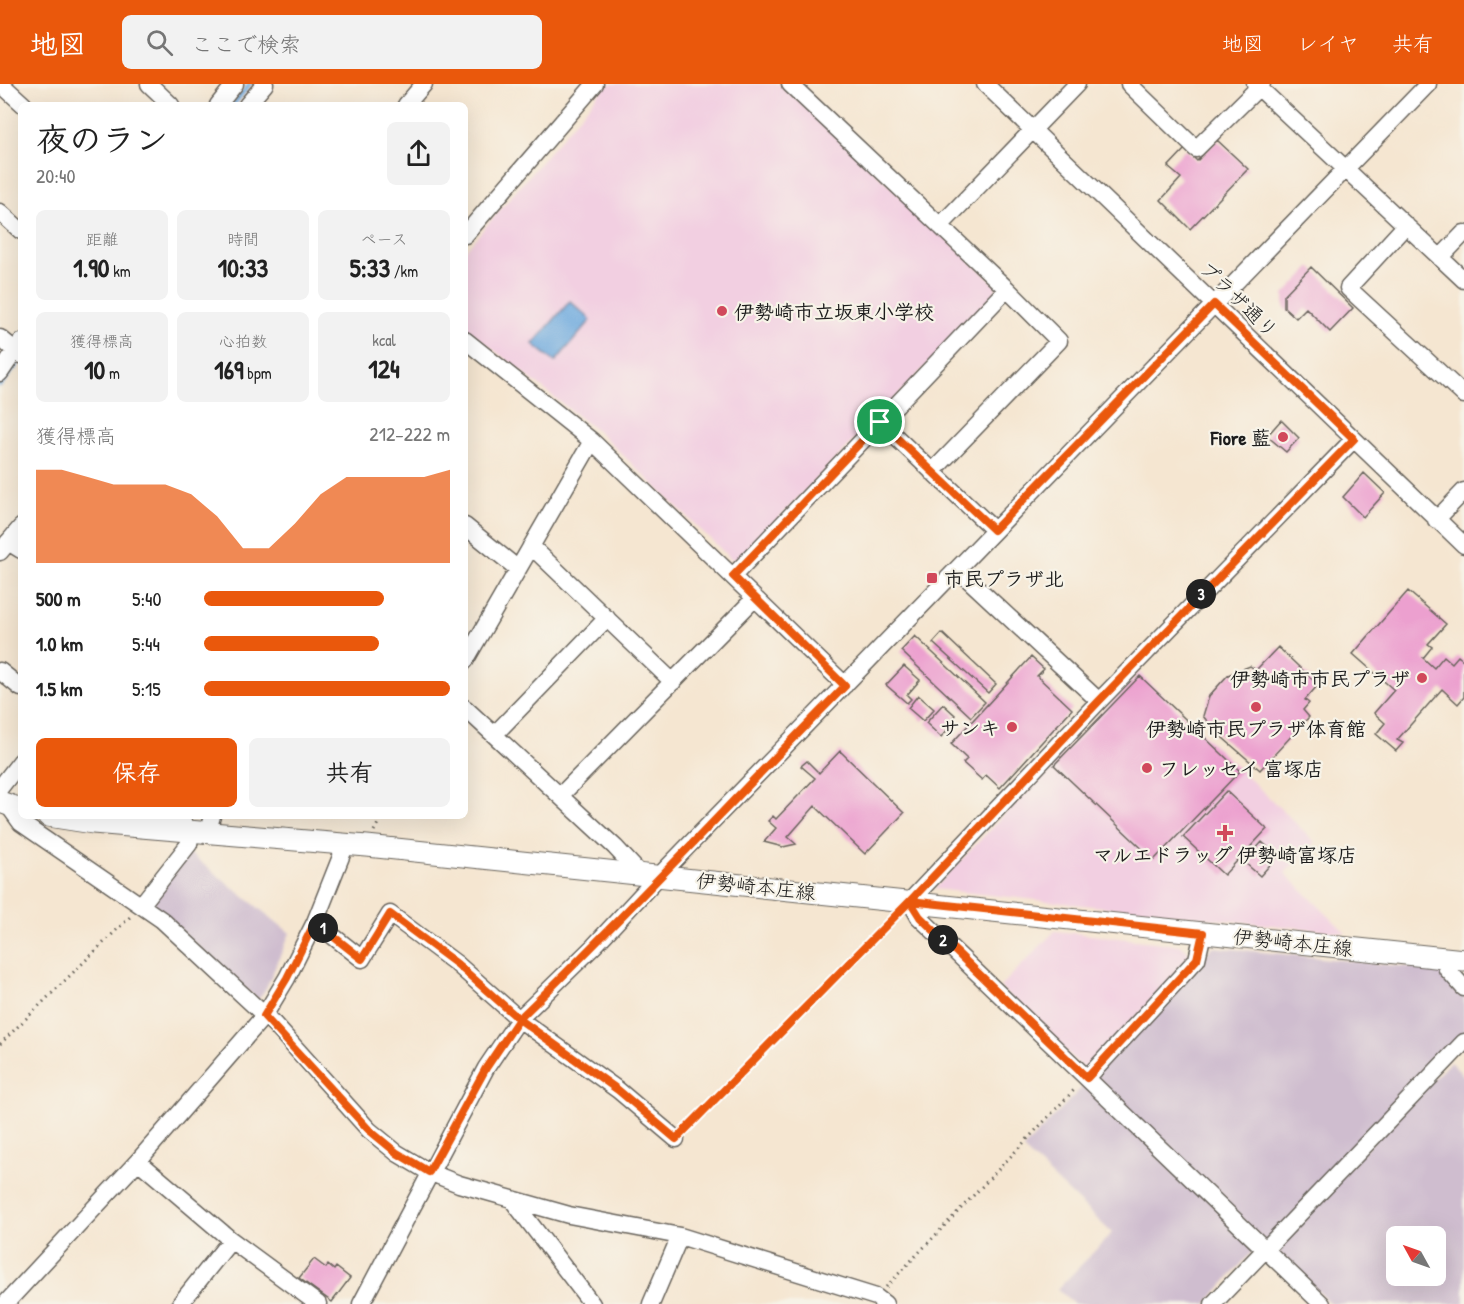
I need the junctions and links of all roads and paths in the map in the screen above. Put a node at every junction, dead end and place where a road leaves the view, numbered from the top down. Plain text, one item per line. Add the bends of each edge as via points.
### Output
1 (1, 84) edge
2 (149, 84) edge
3 (235, 84) edge
4 (265, 84) edge
5 (424, 84) edge
6 (595, 84) edge
7 (985, 84) edge
8 (1077, 84) edge
9 (1129, 84) edge
10 (1428, 84) edge
11 (1259, 85) edge
12 (797, 87) edge
13 (21, 102) edge
14 (168, 102) edge
15 (220, 102) edge
16 (250, 102) edge
17 (409, 102) edge
18 (1033, 130) junction
19 (1345, 169) junction
20 (0, 212) edge
21 (1406, 225) junction
22 (940, 226) junction
23 (18, 228) edge
24 (468, 232) edge
25 (1464, 233) edge
26 (1440, 258) junction
27 (1464, 280) edge
28 (1007, 290) junction
29 (1214, 304) junction
30 (0, 338) edge
31 (468, 342) edge
32 (18, 348) edge
33 (18, 350) edge
34 (0, 373) edge
35 (1464, 395) edge
36 (880, 422) junction
37 (1354, 439) junction
38 (592, 441) junction
39 (933, 472) junction
40 (1464, 491) edge
41 (1436, 520) junction
42 (468, 528) edge
43 (994, 530) junction
44 (18, 533) edge
45 (1464, 545) edge
46 (531, 546) junction
47 (10, 548) edge
48 (518, 569) junction
49 (957, 569) junction
50 (733, 576) junction
51 (755, 598) junction
52 (607, 618) junction
53 (468, 656) edge
54 (0, 671) edge
55 (673, 682) junction
56 (18, 686) edge
57 (845, 686) junction
58 (1099, 701) junction
59 (468, 711) edge
60 (494, 735) junction
61 (18, 770) edge
62 (560, 796) junction
63 (7, 801) edge
64 (18, 818) edge
65 (18, 819) edge
66 (67, 819) edge
67 (197, 823) edge
68 (346, 844) junction
69 (649, 876) junction
70 (910, 901) junction
71 (142, 904) junction
72 (315, 922) junction
73 (1203, 933) junction
74 (1454, 960) edge
75 (1464, 988) edge
76 (264, 1016) junction
77 (519, 1019) junction
78 (1464, 1042) edge
79 (0, 1044) edge
80 (1087, 1078) junction
81 (676, 1139) joint
82 (138, 1161) junction
83 (429, 1172) junction
84 (513, 1201) junction
85 (680, 1236) junction
86 (231, 1240) junction
87 (1265, 1249) junction
88 (881, 1301) edge
89 (5, 1304) edge
90 (180, 1304) edge
91 (318, 1304) edge
92 (361, 1304) edge
93 (592, 1304) edge
94 (651, 1304) edge
95 (1213, 1304) edge
96 (1322, 1304) edge

1 - 13 street
2 - 14 street
3 - 15 street
4 - 16 street
5 - 17 street
6 - 24 street
7 - 18 street, プラザ通り
8 - 18 street
9 - 11 street via 1196,149
10 - 19 street
11 - 19 street
12 - 22 street
18 - 22 street
18 - 29 street, プラザ通り
19 - 21 street
19 - 29 street
20 - 23 street
21 - 26 street
21 - 35 street via 1348,288
22 - 28 street
25 - 26 street
26 - 27 street
28 - 36 street
28 - 39 street via 1059,341
29 - 37 street, プラザ通り
29 - 43 street
30 - 32 street
31 - 38 street
33 - 34 street
36 - 39 street
36 - 50 street
37 - 41 street, プラザ通り
37 - 58 street
38 - 46 street
38 - 50 street
39 - 43 street
40 - 41 street
41 - 45 street, プラザ通り
42 - 48 street
43 - 49 street
44 - 47 street
46 - 48 street
46 - 52 street
48 - 53 street
49 - 57 street
49 - 58 street
50 - 51 street
51 - 55 street
51 - 57 street
52 - 55 street
52 - 60 street
54 - 56 street
55 - 62 street
57 - 69 street
58 - 70 street
59 - 60 street
60 - 62 street
61 - 63 street
62 - 69 street
63 - 64 street
65 - 71 street
66 - 67 main road, 伊勢崎本庄線 via 93,823
67 - 68 main road, 伊勢崎本庄線
67 - 71 street via 189,844
68 - 69 main road, 伊勢崎本庄線
68 - 72 street
69 - 70 main road, 伊勢崎本庄線
69 - 77 street via 594,946
70 - 73 main road, 伊勢崎本庄線
70 - 80 street via 920,917
70 - 81 path
71 - 76 street
71 - 79 path
72 - 76 street
72 - 77 street via 362,959 390,914 457,964
73 - 74 main road, 伊勢崎本庄線
73 - 80 street via 1197,959
74 - 75 street via 1447,969
76 - 82 street
76 - 83 street via 369,1130
77 - 81 street via 618,1090
77 - 83 street via 486,1068
78 - 87 street
80 - 87 street
80 - 88 path
82 - 86 street
82 - 89 street
83 - 84 street
83 - 92 street
84 - 85 street via 598,1222
84 - 93 street
85 - 88 street
85 - 94 street
86 - 90 street
86 - 91 street
87 - 95 street
87 - 96 street

